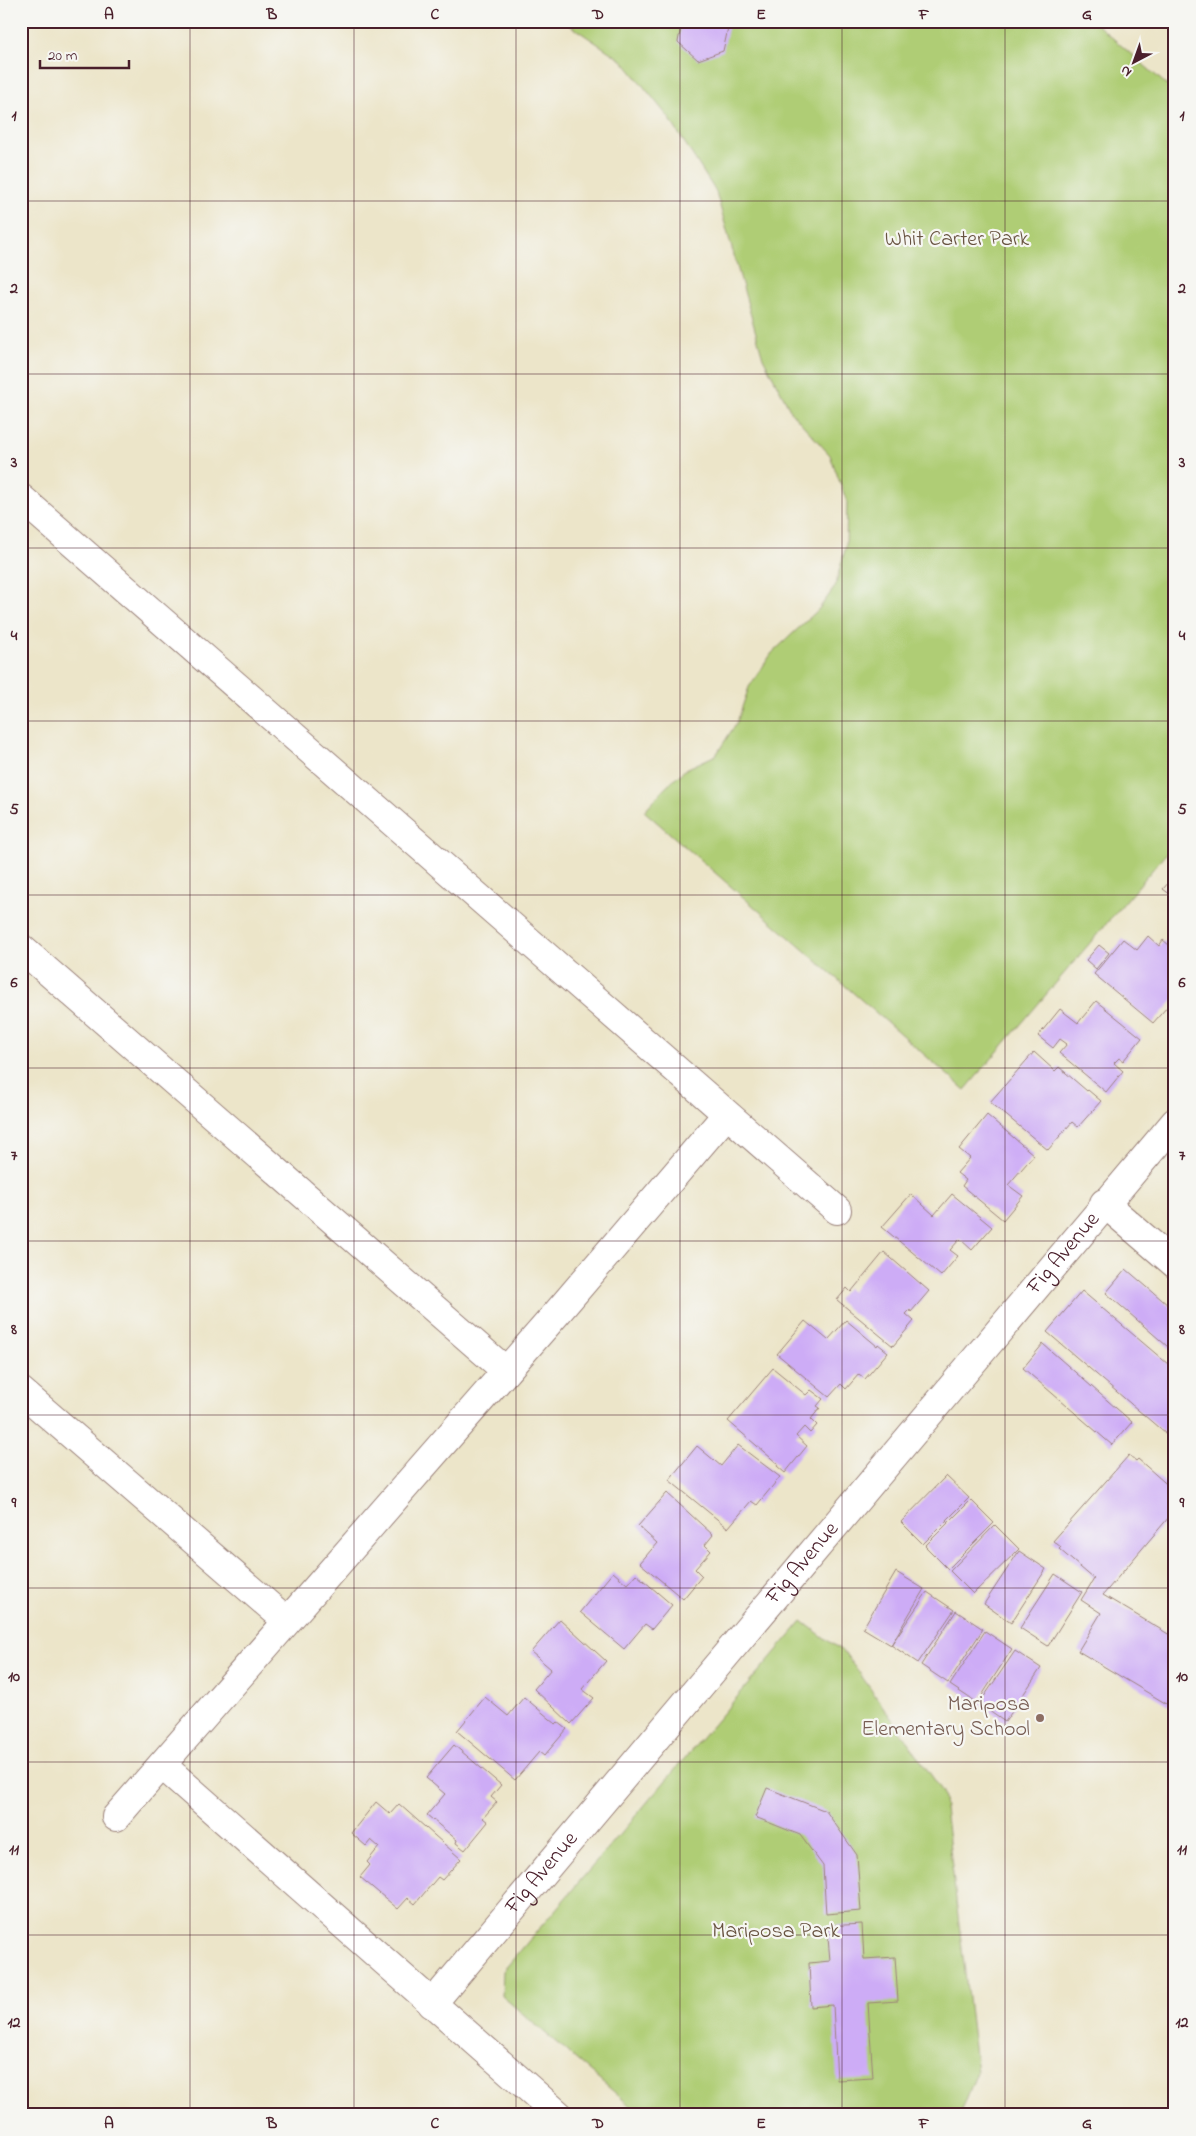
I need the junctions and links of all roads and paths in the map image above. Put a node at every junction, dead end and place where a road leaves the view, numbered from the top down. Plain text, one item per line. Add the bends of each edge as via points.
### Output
1 (21, 498) edge
2 (21, 948) edge
3 (726, 1115) junction
4 (1175, 1122) edge
5 (1104, 1203) junction
6 (837, 1210) dead end
7 (1175, 1264) edge
8 (506, 1372) junction
9 (21, 1391) edge
10 (287, 1622) junction
11 (162, 1765) junction
12 (116, 1817) dead end
13 (432, 2004) junction
14 (559, 2115) edge

1 - 3 street
2 - 8 street
3 - 6 street
3 - 8 street
4 - 5 street, Fig Avenue
5 - 7 street
5 - 13 street, Fig Avenue
8 - 10 street
9 - 10 street
10 - 11 street
11 - 12 street
11 - 13 street
13 - 14 street

